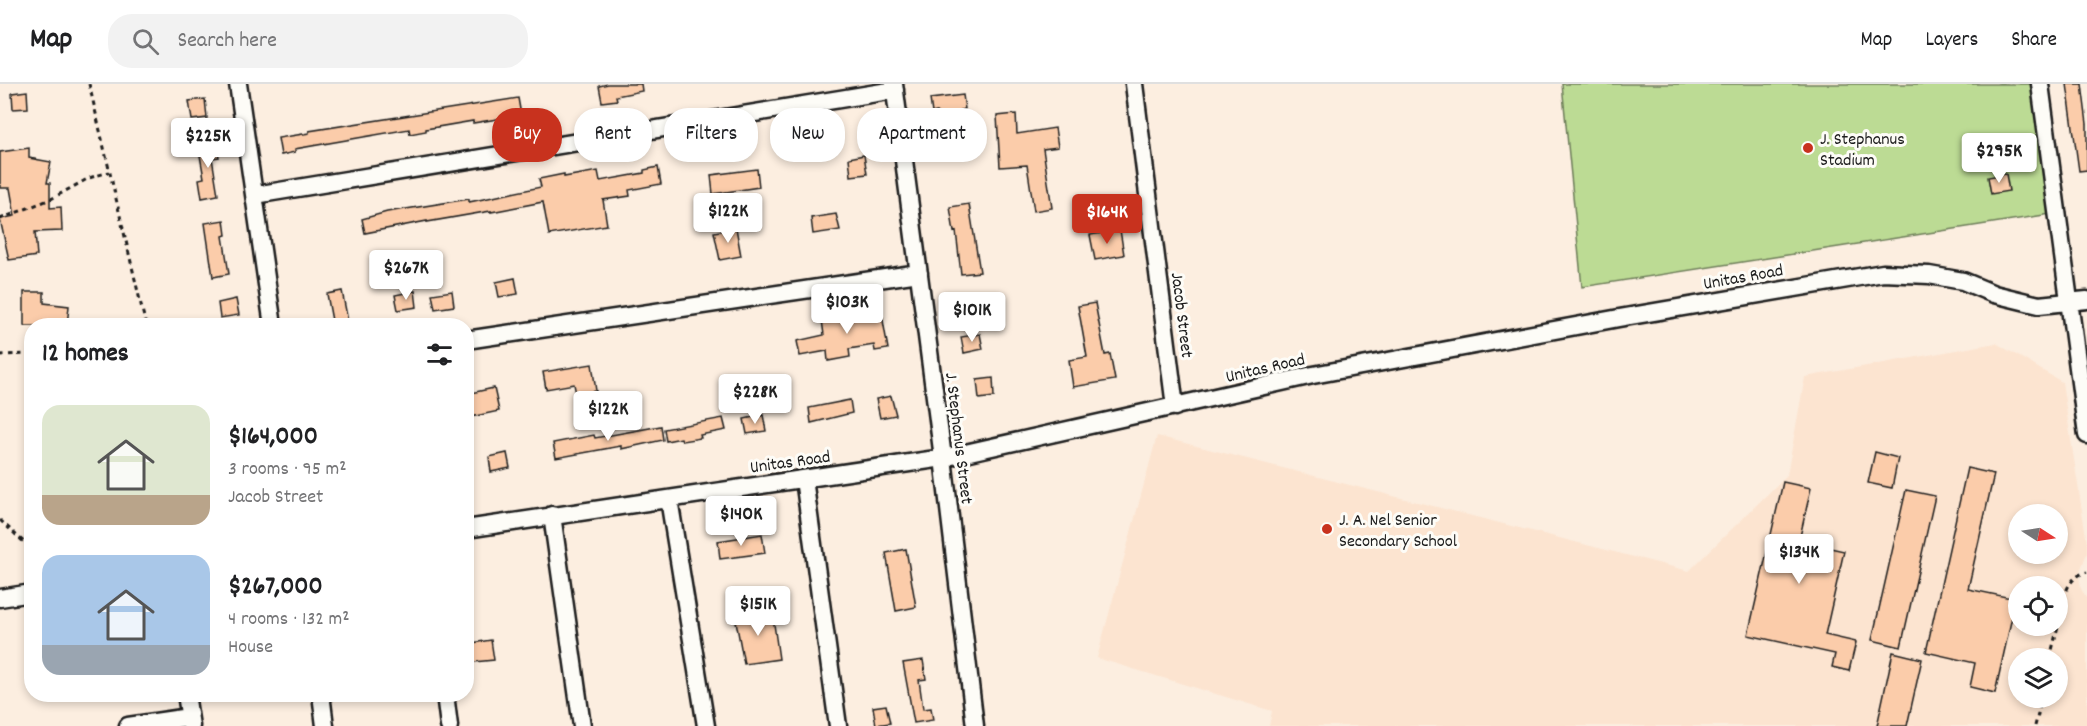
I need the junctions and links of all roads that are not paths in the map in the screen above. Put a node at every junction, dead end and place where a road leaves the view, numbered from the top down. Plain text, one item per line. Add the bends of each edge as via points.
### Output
1 (238, 84) edge
2 (1134, 84) edge
3 (2040, 84) edge
4 (895, 87) edge
5 (255, 195) junction
6 (919, 273) junction
7 (2087, 300) edge
8 (2070, 303) junction
9 (272, 318) edge
10 (474, 339) edge
11 (1175, 407) junction
12 (2087, 435) edge
13 (943, 458) junction
14 (804, 479) junction
15 (669, 499) junction
16 (552, 515) junction
17 (474, 528) edge
18 (24, 594) edge
19 (0, 598) edge
20 (187, 702) edge
21 (322, 702) edge
22 (446, 702) edge
23 (190, 722) edge
24 (128, 726) edge
25 (325, 726) edge
26 (449, 726) edge
27 (582, 726) edge
28 (706, 726) edge
29 (838, 726) edge
30 (975, 726) edge

1 - 5 street
2 - 11 street, Jacob Street
3 - 8 street
4 - 5 street
4 - 6 street, J. Stephanus Street
5 - 9 street
6 - 10 street
6 - 13 street, J. Stephanus Street
7 - 8 street, Unitas Road
8 - 11 street, Unitas Road via 2039,305 1994,294 1963,281 1883,273 1325,373
8 - 12 street
11 - 13 street, Unitas Road
13 - 14 street, Unitas Road
13 - 30 street, J. Stephanus Street
14 - 15 street, Unitas Road
14 - 29 street
15 - 16 street, Unitas Road
15 - 28 street
16 - 17 street, Unitas Road
16 - 27 street
18 - 19 street
20 - 23 street
21 - 25 street
22 - 26 street
23 - 24 street

